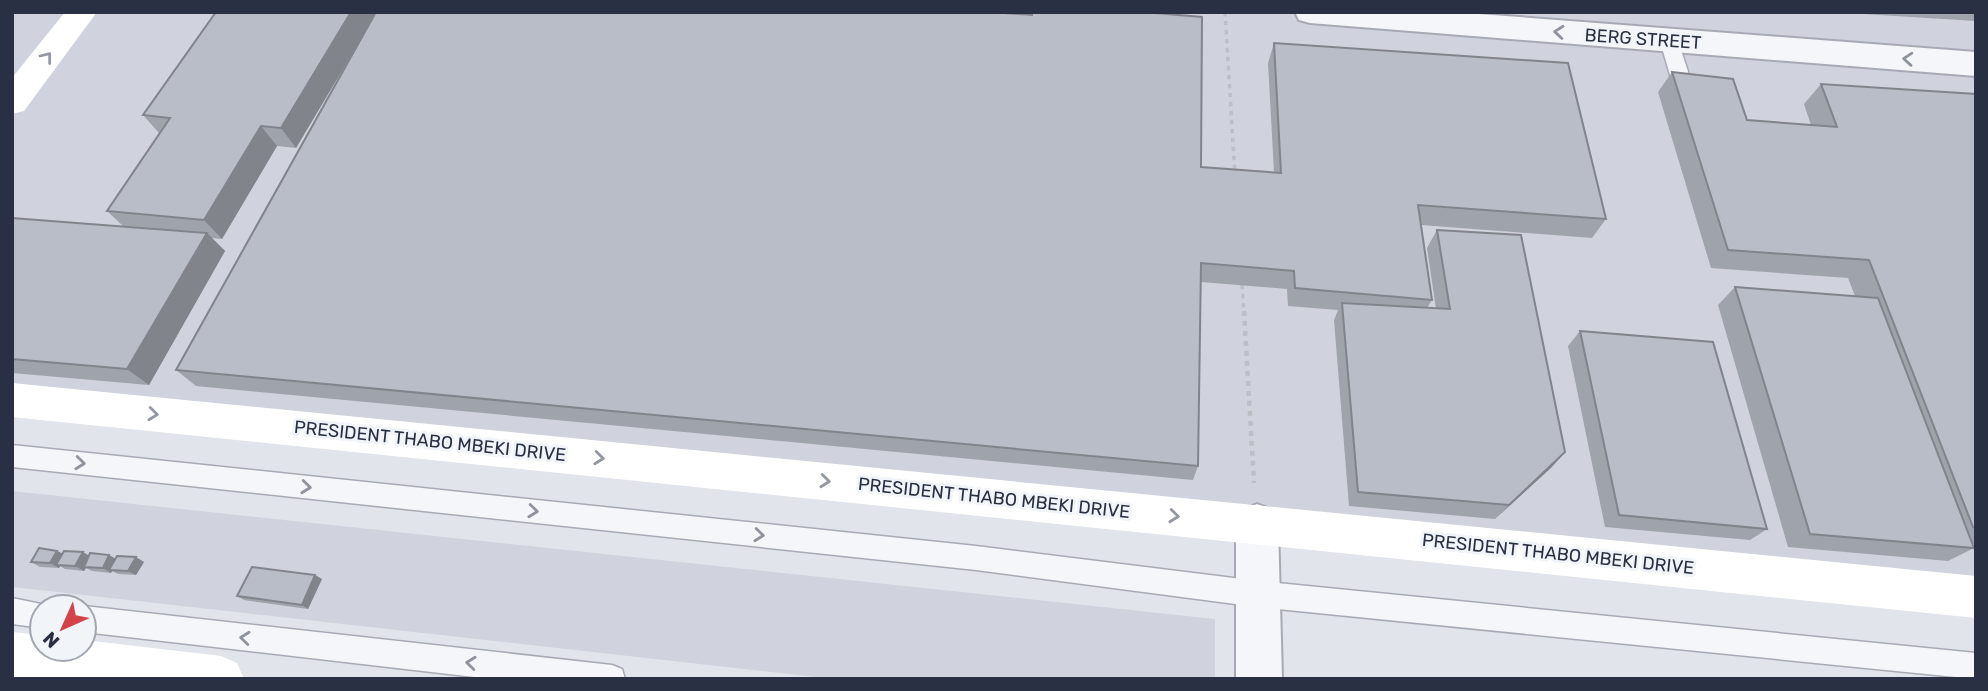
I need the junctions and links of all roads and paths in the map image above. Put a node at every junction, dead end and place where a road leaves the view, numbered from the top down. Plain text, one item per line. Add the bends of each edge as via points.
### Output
1 (82, 12) edge
2 (1225, 12) edge
3 (1310, 12) edge
4 (1669, 41) junction
5 (1976, 64) edge
6 (12, 102) edge
7 (1694, 119) edge
8 (1236, 188) edge
9 (1242, 285) edge
10 (12, 400) edge
11 (12, 456) edge
12 (1257, 524) junction
13 (1258, 594) junction
14 (1976, 597) edge
15 (98, 622) edge
16 (12, 654) edge
17 (1976, 666) edge
18 (221, 679) edge
19 (612, 679) edge
20 (1259, 679) edge

6 -> 1 street
2 - 8 path
4 -> 3 street, BERG STREET
5 -> 4 street, BERG STREET
4 - 7 lane
9 - 12 path
10 -> 12 street, PRESIDENT THABO MBEKI DRIVE
11 -> 13 lane via 976,558
12 - 13 street
12 - 14 street, PRESIDENT THABO MBEKI DRIVE
13 - 17 lane
13 - 20 street
19 -> 15 lane
16 - 18 street

